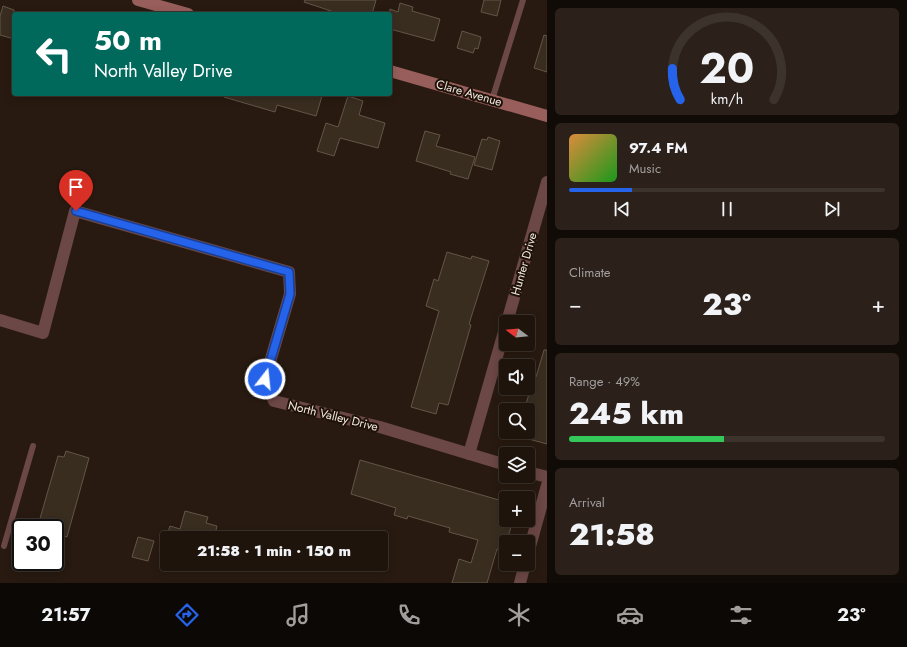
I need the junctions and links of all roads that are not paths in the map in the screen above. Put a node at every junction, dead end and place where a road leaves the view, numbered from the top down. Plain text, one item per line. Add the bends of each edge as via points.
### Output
1 (138, 0) edge
2 (523, 0) edge
3 (181, 12) edge
4 (392, 72) edge
5 (492, 100) junction
6 (547, 116) edge
7 (547, 182) edge
8 (509, 315) edge
9 (0, 320) edge
10 (499, 349) edge
11 (33, 446) dead end
12 (469, 454) junction
13 (499, 463) edge
14 (535, 474) edge
15 (547, 477) edge
16 (547, 485) edge
17 (533, 535) edge
18 (4, 546) dead end
19 (523, 571) edge
20 (520, 583) edge

1 - 3 street
2 - 5 lane
4 - 5 street, Clare Avenue
5 - 6 street, Clare Avenue
7 - 8 street, Hunter Drive
9 - 12 street, North Valley Drive via 43,333 76,211 83,213 289,272 290,294 265,379 274,401 380,427
10 - 12 street
11 - 18 lane
12 - 13 street, North Valley Drive
14 - 15 street
16 - 17 street
19 - 20 street

